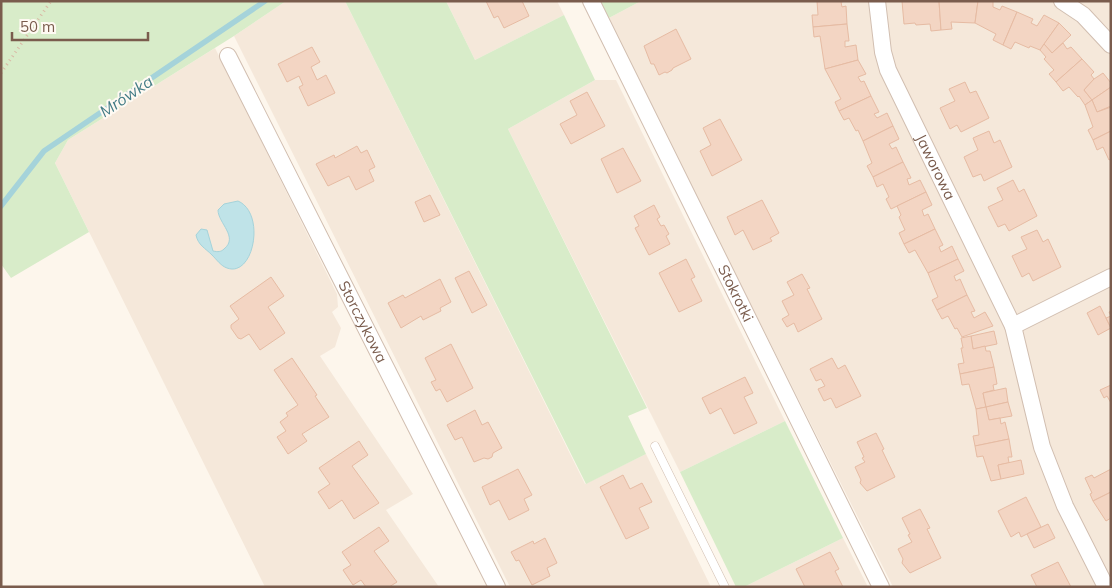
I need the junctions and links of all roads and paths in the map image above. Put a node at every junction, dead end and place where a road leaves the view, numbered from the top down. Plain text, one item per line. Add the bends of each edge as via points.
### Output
1 (51, 1) edge
2 (590, 1) edge
3 (877, 1) edge
4 (1062, 1) edge
5 (1111, 45) edge
6 (228, 56) dead end
7 (1, 73) edge
8 (1111, 277) edge
9 (1013, 326) junction
10 (655, 446) dead end
11 (497, 587) edge
12 (725, 587) edge
13 (881, 587) edge
14 (1106, 587) edge

1 - 7 path
2 - 13 street, Stokrotki
3 - 9 street, Jaworowa via 882,52 888,70
4 - 5 street via 1083,15
6 - 11 street, Storczykowa
8 - 9 street
9 - 14 street, Jaworowa via 1042,447 1065,506
10 - 12 lane

